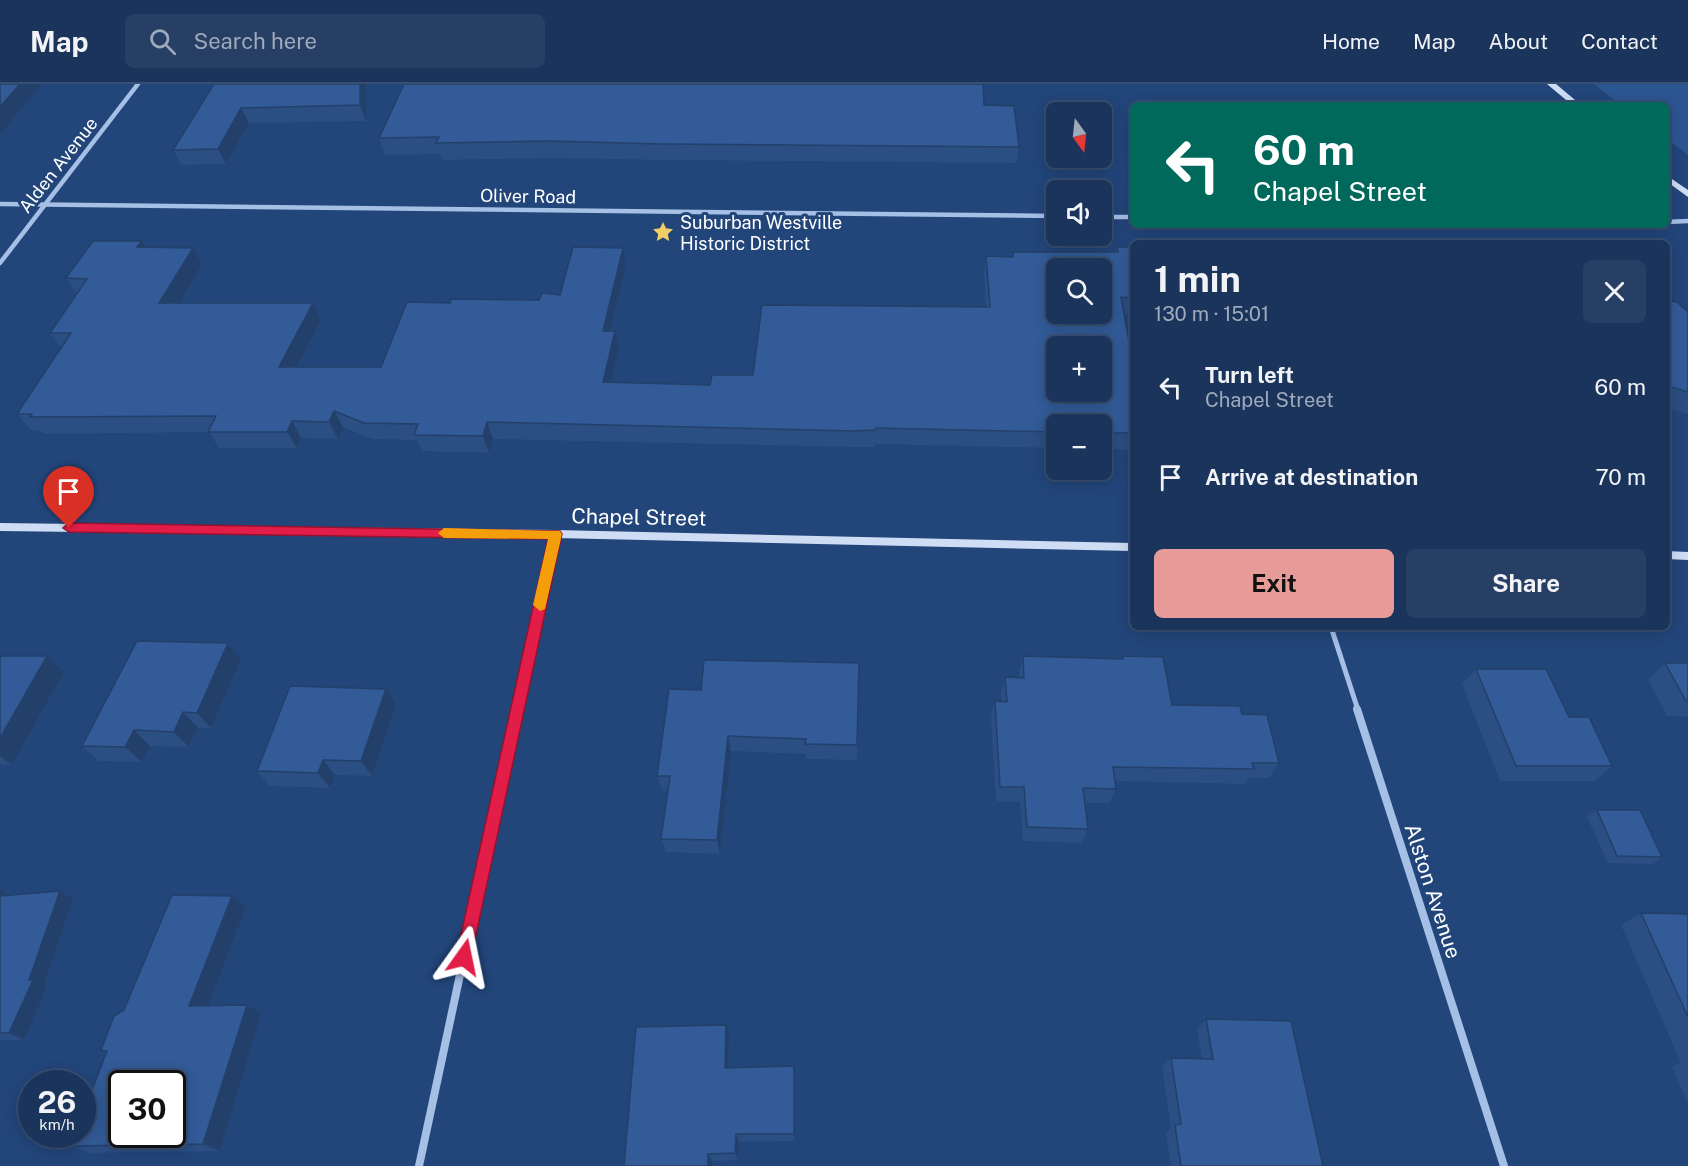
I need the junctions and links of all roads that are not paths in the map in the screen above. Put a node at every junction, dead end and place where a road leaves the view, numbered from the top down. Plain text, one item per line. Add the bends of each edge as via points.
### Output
1 (138, 84) edge
2 (1551, 84) edge
3 (1573, 102) edge
4 (1670, 180) edge
5 (1688, 194) edge
6 (0, 204) edge
7 (45, 204) junction
8 (1046, 216) edge
9 (1112, 217) edge
10 (1130, 217) edge
11 (1688, 221) edge
12 (1670, 222) edge
13 (0, 263) edge
14 (0, 526) edge
15 (555, 534) junction
16 (1130, 546) edge
17 (1670, 555) edge
18 (1688, 556) edge
19 (1332, 630) edge
20 (419, 1166) edge
21 (1504, 1166) edge

1 - 7 street, Alden Avenue
2 - 3 street
4 - 5 street
6 - 7 street, Oliver Road
7 - 8 street, Oliver Road
7 - 13 street, Alden Avenue
9 - 10 street
11 - 12 street
14 - 15 street, Chapel Street
15 - 16 street, Chapel Street
15 - 20 street
17 - 18 street
19 - 21 street, Alston Avenue

